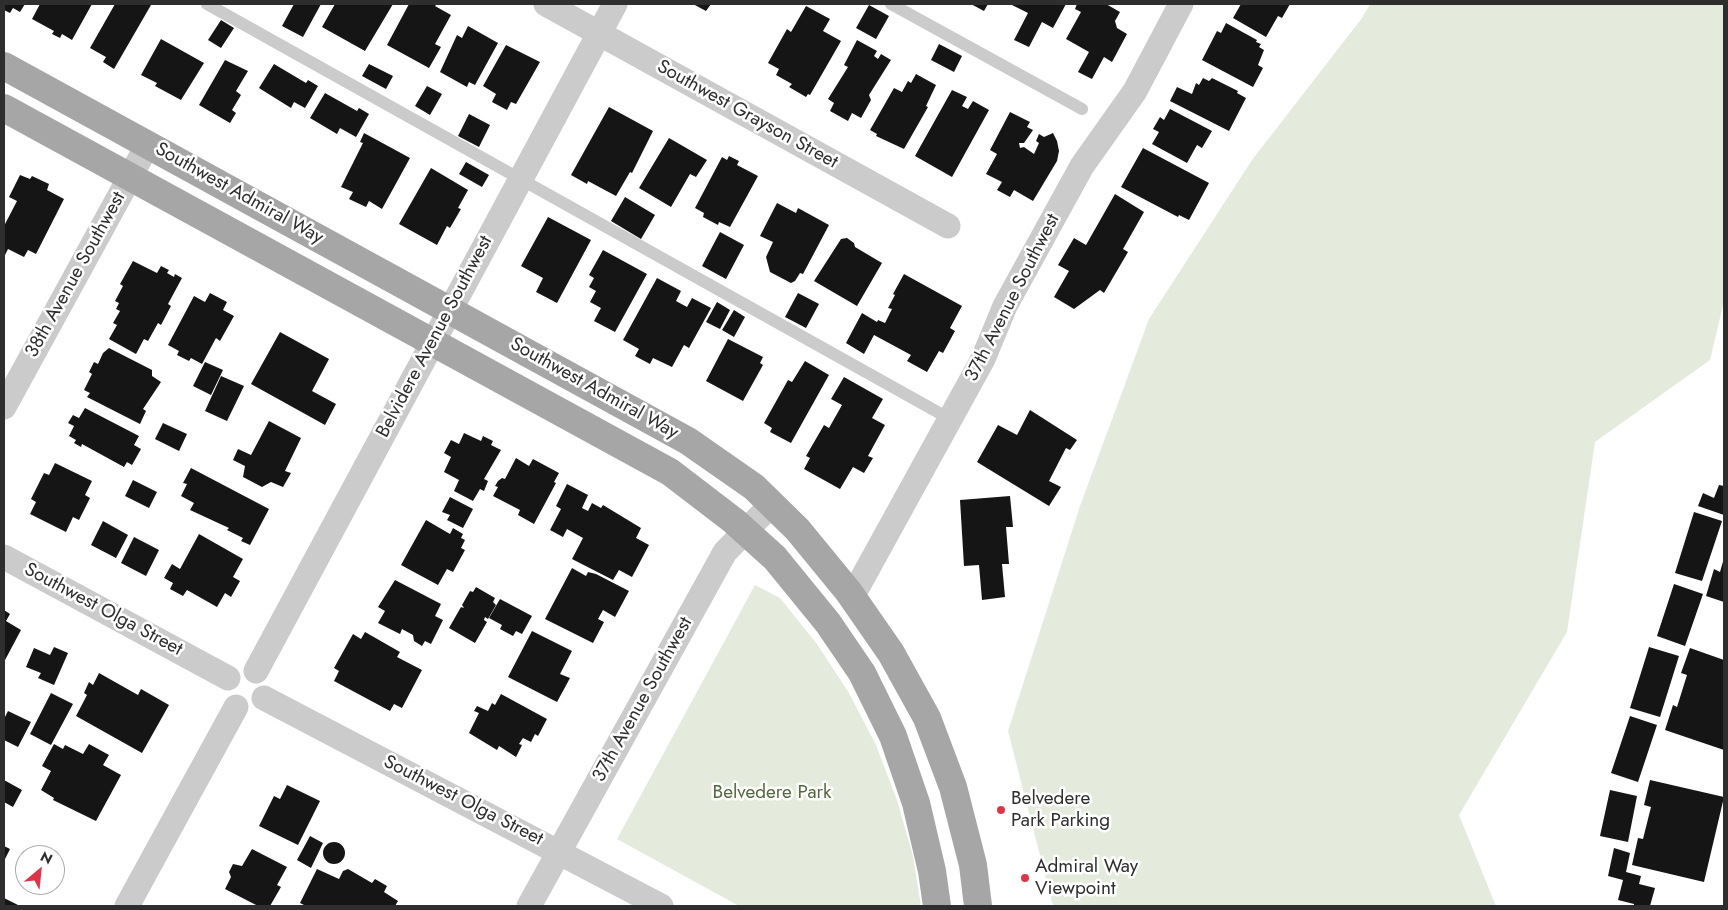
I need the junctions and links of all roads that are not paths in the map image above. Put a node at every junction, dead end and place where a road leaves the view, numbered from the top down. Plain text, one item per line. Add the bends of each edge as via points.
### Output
1 (207, 4) edge
2 (546, 4) edge
3 (616, 4) edge
4 (890, 4) edge
5 (1181, 4) edge
6 (599, 32) junction
7 (4, 66) edge
8 (4, 108) edge
9 (1082, 109) dead end
10 (148, 144) junction
11 (130, 178) junction
12 (520, 179) junction
13 (948, 226) dead end
14 (449, 309) junction
15 (432, 342) junction
16 (4, 407) edge
17 (950, 419) junction
18 (772, 504) junction
19 (745, 531) junction
20 (4, 557) edge
21 (852, 597) junction
22 (256, 671) junction
23 (228, 678) junction
24 (264, 698) junction
25 (236, 707) junction
26 (558, 851) junction
27 (127, 906) edge
28 (528, 906) edge
29 (661, 906) edge
30 (937, 906) edge
31 (978, 906) edge

1 - 12 lane
2 - 6 street, Southwest Grayson Street
3 - 6 street, Belvidere Avenue Southwest
4 - 9 lane
5 - 17 street, 37th Avenue Southwest via 1135,91 1082,166 1005,306 982,359
6 - 12 street, Belvidere Avenue Southwest
6 - 13 street, Southwest Grayson Street
7 - 10 main road, Southwest Admiral Way
8 - 11 main road, Southwest Admiral Way
10 - 11 street, 38th Avenue Southwest
10 - 14 main road, Southwest Admiral Way
11 - 15 main road, Southwest Admiral Way
11 - 16 street, 38th Avenue Southwest
12 - 14 street, Belvidere Avenue Southwest
12 - 17 lane
14 - 15 street, Belvidere Avenue Southwest
14 - 18 main road, Southwest Admiral Way via 688,441 754,487
15 - 19 main road, Southwest Admiral Way via 670,472
15 - 22 street, Belvidere Avenue Southwest
17 - 21 street, 37th Avenue Southwest
18 - 19 street, 37th Avenue Southwest
18 - 21 main road, Southwest Admiral Way via 798,530
19 - 26 street, 37th Avenue Southwest via 724,552
19 - 30 main road, Southwest Admiral Way via 781,565 862,672 893,736 916,803
20 - 23 street, Southwest Olga Street
21 - 31 main road, Southwest Admiral Way via 891,653 927,718 953,787 972,865
22 - 23 street via 240,669
22 - 24 street via 266,684
23 - 25 street via 226,694
24 - 25 street via 250,709
24 - 26 street, Southwest Olga Street
25 - 27 street
26 - 28 street, 37th Avenue Southwest
26 - 29 street, Southwest Olga Street

